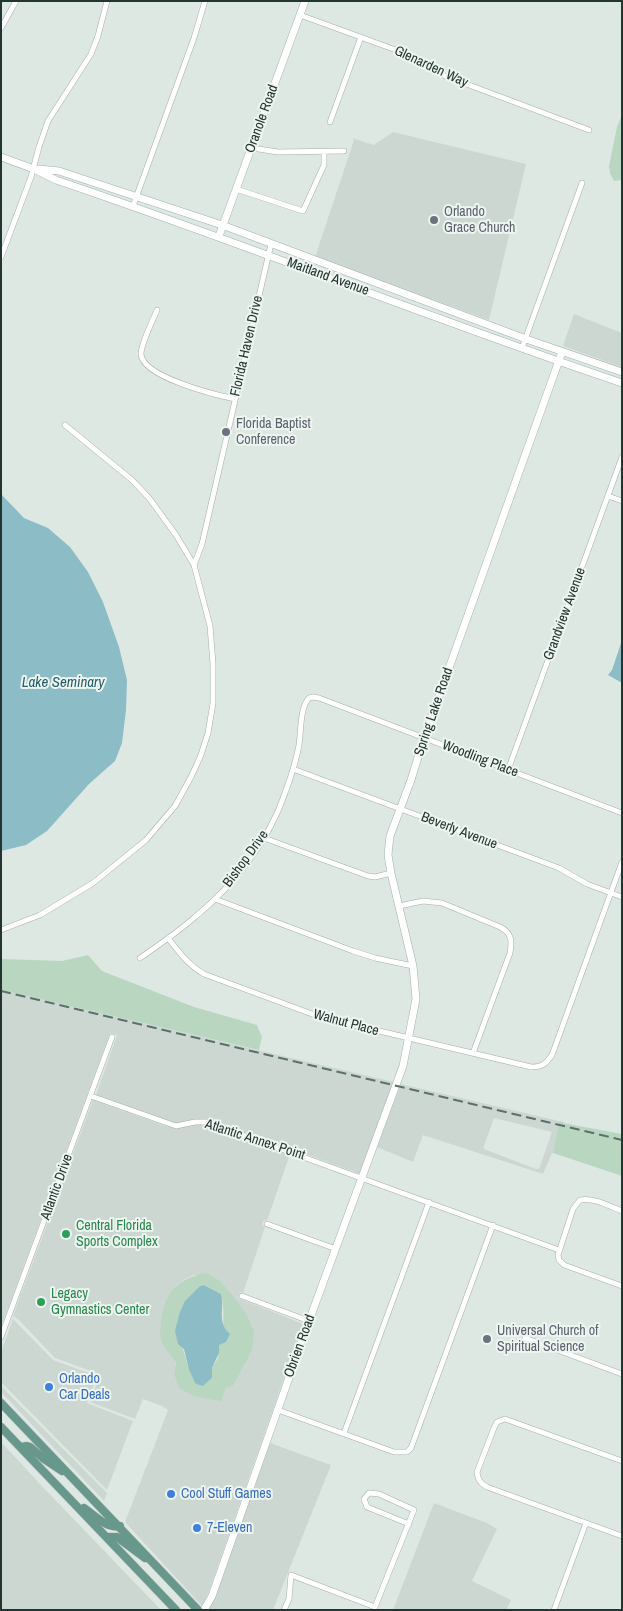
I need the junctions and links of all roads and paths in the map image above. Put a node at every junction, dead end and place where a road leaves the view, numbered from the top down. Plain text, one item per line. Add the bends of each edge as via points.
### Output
1 (16, 1) edge
2 (106, 1) edge
3 (205, 1) edge
4 (305, 1) edge
5 (300, 15) junction
6 (1, 28) edge
7 (361, 37) junction
8 (330, 122) dead end
9 (589, 130) dead end
10 (252, 148) junction
11 (344, 151) dead end
12 (324, 152) junction
13 (1, 156) edge
14 (34, 169) junction
15 (582, 183) dead end
16 (236, 190) junction
17 (136, 196) junction
18 (132, 206) junction
19 (222, 225) junction
20 (219, 236) junction
21 (271, 244) junction
22 (269, 255) junction
23 (1, 257) edge
24 (386, 286) junction
25 (394, 301) junction
26 (156, 310) dead end
27 (469, 318) junction
28 (465, 328) junction
29 (526, 339) junction
30 (522, 348) junction
31 (562, 352) junction
32 (559, 362) junction
33 (622, 372) edge
34 (622, 383) edge
35 (235, 399) junction
36 (65, 425) dead end
37 (622, 457) edge
38 (608, 496) junction
39 (622, 501) edge
40 (194, 565) junction
41 (309, 698) joint
42 (424, 738) junction
43 (293, 769) junction
44 (508, 770) junction
45 (401, 809) junction
46 (622, 813) edge
47 (264, 838) junction
48 (622, 862) edge
49 (391, 873) junction
50 (611, 893) junction
51 (622, 897) edge
52 (216, 899) junction
53 (399, 906) junction
54 (1, 930) edge
55 (168, 938) junction
56 (140, 958) dead end
57 (413, 966) junction
58 (112, 1037) dead end
59 (409, 1039) junction
60 (473, 1053) junction
61 (398, 1082) joint
62 (91, 1096) junction
63 (362, 1178) junction
64 (429, 1202) junction
65 (622, 1211) edge
66 (267, 1224) dead end
67 (493, 1225) junction
68 (336, 1249) junction
69 (559, 1250) junction
70 (622, 1286) edge
71 (242, 1296) dead end
72 (309, 1321) junction
73 (1, 1337) edge
74 (525, 1338) dead end
75 (622, 1374) edge
76 (1, 1403) edge
77 (278, 1410) junction
78 (1, 1427) edge
79 (344, 1433) junction
80 (21, 1447) junction
81 (622, 1461) edge
82 (74, 1479) junction
83 (72, 1500) junction
84 (586, 1522) junction
85 (409, 1524) junction
86 (120, 1526) junction
87 (622, 1536) edge
88 (107, 1537) junction
89 (158, 1566) junction
90 (176, 1610) edge
91 (198, 1610) edge
92 (204, 1610) edge
93 (284, 1610) edge
94 (554, 1610) edge

1 - 6 street
2 - 14 street via 91,54 48,121
3 - 17 street
4 - 5 street, Oranole Road
5 - 7 street, Glenarden Way
5 - 10 street, Oranole Road
7 - 8 street
7 - 9 street, Glenarden Way via 415,57 445,76
10 - 12 street via 278,152
10 - 16 street, Oranole Road
11 - 12 street
12 - 16 street via 324,166 303,210
13 - 14 street, Maitland Avenue
14 - 17 street, Maitland Avenue via 59,171
14 - 18 street, Maitland Avenue via 56,180
14 - 23 street
15 - 29 street
16 - 19 street, Oranole Road
17 - 18 street
17 - 19 street, Maitland Avenue
18 - 20 street, Maitland Avenue
19 - 20 street, Oranole Road
19 - 21 street, Maitland Avenue
20 - 22 street, Maitland Avenue
21 - 22 street, Florida Haven Drive
21 - 24 street, Maitland Avenue
22 - 25 street, Maitland Avenue
22 - 35 street, Florida Haven Drive
24 - 25 street
24 - 27 street, Maitland Avenue
25 - 28 street, Maitland Avenue
26 - 35 street via 142,347 141,354 146,364 188,387
27 - 28 street
27 - 29 street, Maitland Avenue
28 - 30 street, Maitland Avenue
29 - 30 street
29 - 31 street, Maitland Avenue
30 - 32 street, Maitland Avenue
31 - 32 street, Spring Lake Road
31 - 33 street, Maitland Avenue
32 - 34 street, Maitland Avenue
32 - 42 street, Spring Lake Road
35 - 40 street, Florida Haven Drive via 202,544
36 - 40 street via 132,480 176,535
37 - 38 street, Grandview Avenue
38 - 39 street
38 - 44 street, Grandview Avenue
40 - 54 street via 210,626 213,703 208,733 191,777 161,824 94,883 40,915
41 - 42 street, Woodling Place via 319,698
41 - 43 street, Bishop Drive via 304,706
42 - 44 street, Woodling Place
42 - 45 street, Spring Lake Road
43 - 45 street, Beverly Avenue
43 - 47 street, Bishop Drive
44 - 46 street, Woodling Place
45 - 49 street, Spring Lake Road via 390,836 388,855
45 - 50 street, Beverly Avenue via 559,868
47 - 49 street via 362,874 375,877
47 - 52 street, Bishop Drive
48 - 50 street
49 - 53 street, Spring Lake Road
50 - 51 street, Beverly Avenue
50 - 60 street, Walnut Place via 547,1062 531,1068
52 - 55 street, Bishop Drive
52 - 57 street via 353,951
53 - 57 street, Spring Lake Road
53 - 60 street via 423,902 442,904 507,930 510,953
55 - 56 street, Bishop Drive
55 - 59 street, Walnut Place via 185,960 204,974 312,1014
57 - 59 street, Spring Lake Road via 416,999
58 - 62 street, Atlantic Drive
59 - 60 street, Walnut Place
59 - 61 street, Spring Lake Road
61 - 63 street, Obrien Road
62 - 63 street, Atlantic Annex Point via 176,1126 207,1122
62 - 73 street, Atlantic Drive
63 - 64 street, Atlantic Annex Point
63 - 68 street, Obrien Road
64 - 67 street, Atlantic Annex Point
64 - 79 street
65 - 69 street via 592,1200 580,1200 573,1209
66 - 68 street
67 - 69 street, Atlantic Annex Point
67 - 79 street via 411,1448 407,1452 394,1452
68 - 72 street, Obrien Road
69 - 70 street via 559,1260 564,1265
71 - 72 street
72 - 77 street, Obrien Road
74 - 75 street
76 - 82 main road
77 - 79 street
77 - 92 street, Obrien Road via 212,1596
78 - 80 main road
80 - 82 main road via 30,1447
80 - 83 main road
81 - 84 street via 514,1421 501,1420 494,1428 479,1467 481,1483
82 - 86 main road
83 - 86 main road via 107,1525
83 - 88 main road
84 - 87 street
84 - 94 street
85 - 85 street via 414,1510 379,1494 369,1494 364,1499 367,1507
85 - 93 street via 374,1607 291,1575 289,1599
86 - 89 main road
88 - 89 main road via 117,1537
88 - 90 main road
89 - 91 main road

